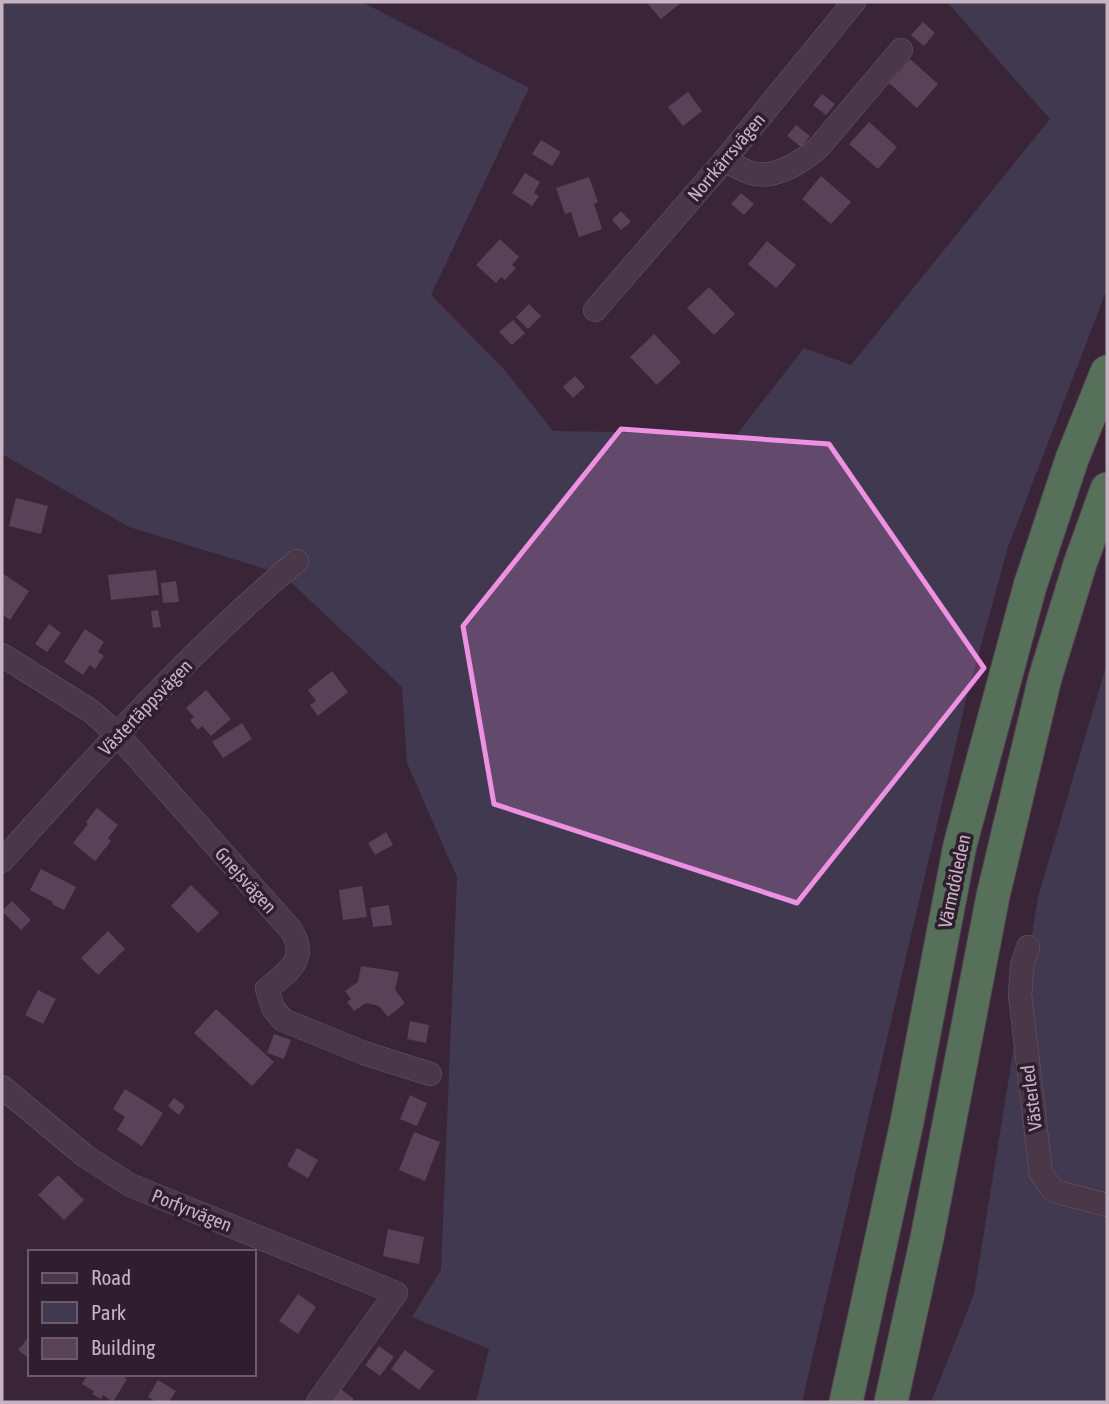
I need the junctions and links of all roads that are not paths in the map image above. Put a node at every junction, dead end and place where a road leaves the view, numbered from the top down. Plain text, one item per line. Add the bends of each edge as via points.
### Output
1 (854, 2) edge
2 (901, 50) dead end
3 (724, 161) junction
4 (595, 310) dead end
5 (1107, 372) edge
6 (1107, 489) edge
7 (297, 561) dead end
8 (2, 655) edge
9 (117, 734) junction
10 (2, 861) edge
11 (1028, 947) dead end
12 (430, 1074) dead end
13 (2, 1087) edge
14 (1107, 1205) edge
15 (318, 1402) edge
16 (846, 1402) edge
17 (891, 1402) edge

1 - 3 street, Norrkärrsvägen
2 - 3 street via 803,161 753,174
3 - 4 street, Norrkärrsvägen
5 - 16 highway, Värmdöleden via 1030,586 960,845 907,1122
6 - 17 highway via 1045,678 992,896
7 - 9 street, Västertäppsvägen
8 - 9 street, Gnejsvägen via 80,704
9 - 10 street, Västertäppsvägen
9 - 12 street, Gnejsvägen via 295,938 296,960 267,989 272,1008 283,1020
11 - 14 street, Västerled via 1020,995 1041,1174 1054,1191
13 - 15 street, Porfyrvägen via 85,1156 130,1185 396,1293

